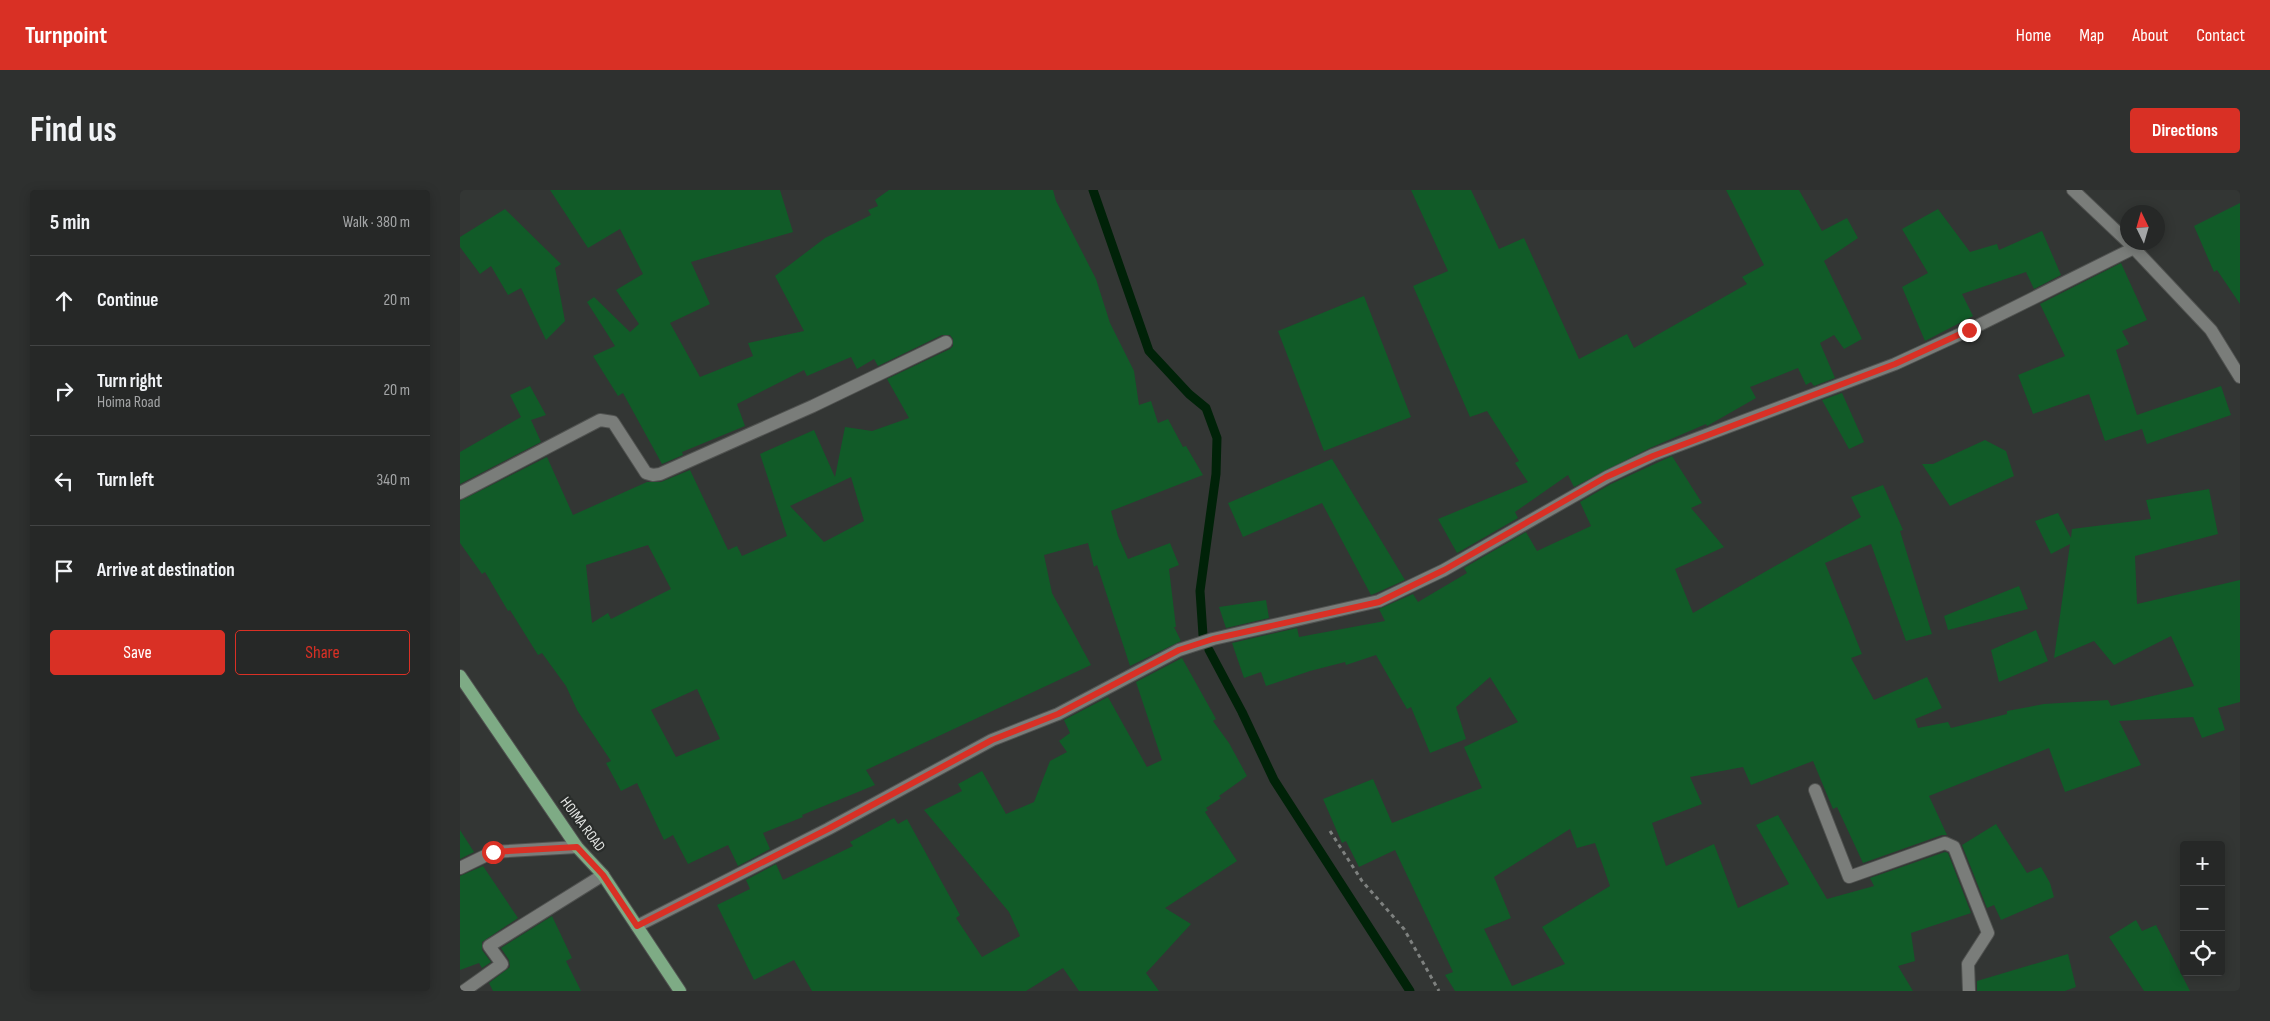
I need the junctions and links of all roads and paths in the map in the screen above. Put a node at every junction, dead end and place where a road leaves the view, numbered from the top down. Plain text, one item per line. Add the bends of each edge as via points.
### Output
1 (2073, 190) edge
2 (2120, 235) edge
3 (2120, 249) edge
4 (2136, 250) edge
5 (946, 342) dead end
6 (2240, 377) edge
7 (460, 493) edge
8 (460, 676) edge
9 (1816, 790) dead end
10 (1330, 831) dead end
11 (577, 847) junction
12 (460, 868) edge
13 (603, 875) junction
14 (637, 926) junction
15 (464, 991) edge
16 (680, 991) edge
17 (1439, 991) edge
18 (1969, 991) edge

1 - 2 street
3 - 14 street via 1969,330 1895,364 1606,477 1444,570 1379,602 1213,639 1179,650 1058,714 992,740 828,829
4 - 6 street via 2211,330
5 - 7 street via 660,474 646,473 614,422 600,420
8 - 11 main road, HOIMA ROAD
9 - 18 street via 1849,877 1945,843 1954,847 1988,933 1968,964
10 - 17 path via 1362,881 1404,929
11 - 12 street via 493,852
11 - 13 main road, HOIMA ROAD
13 - 14 main road, HOIMA ROAD
13 - 15 street via 489,946 502,964
14 - 16 main road, HOIMA ROAD

